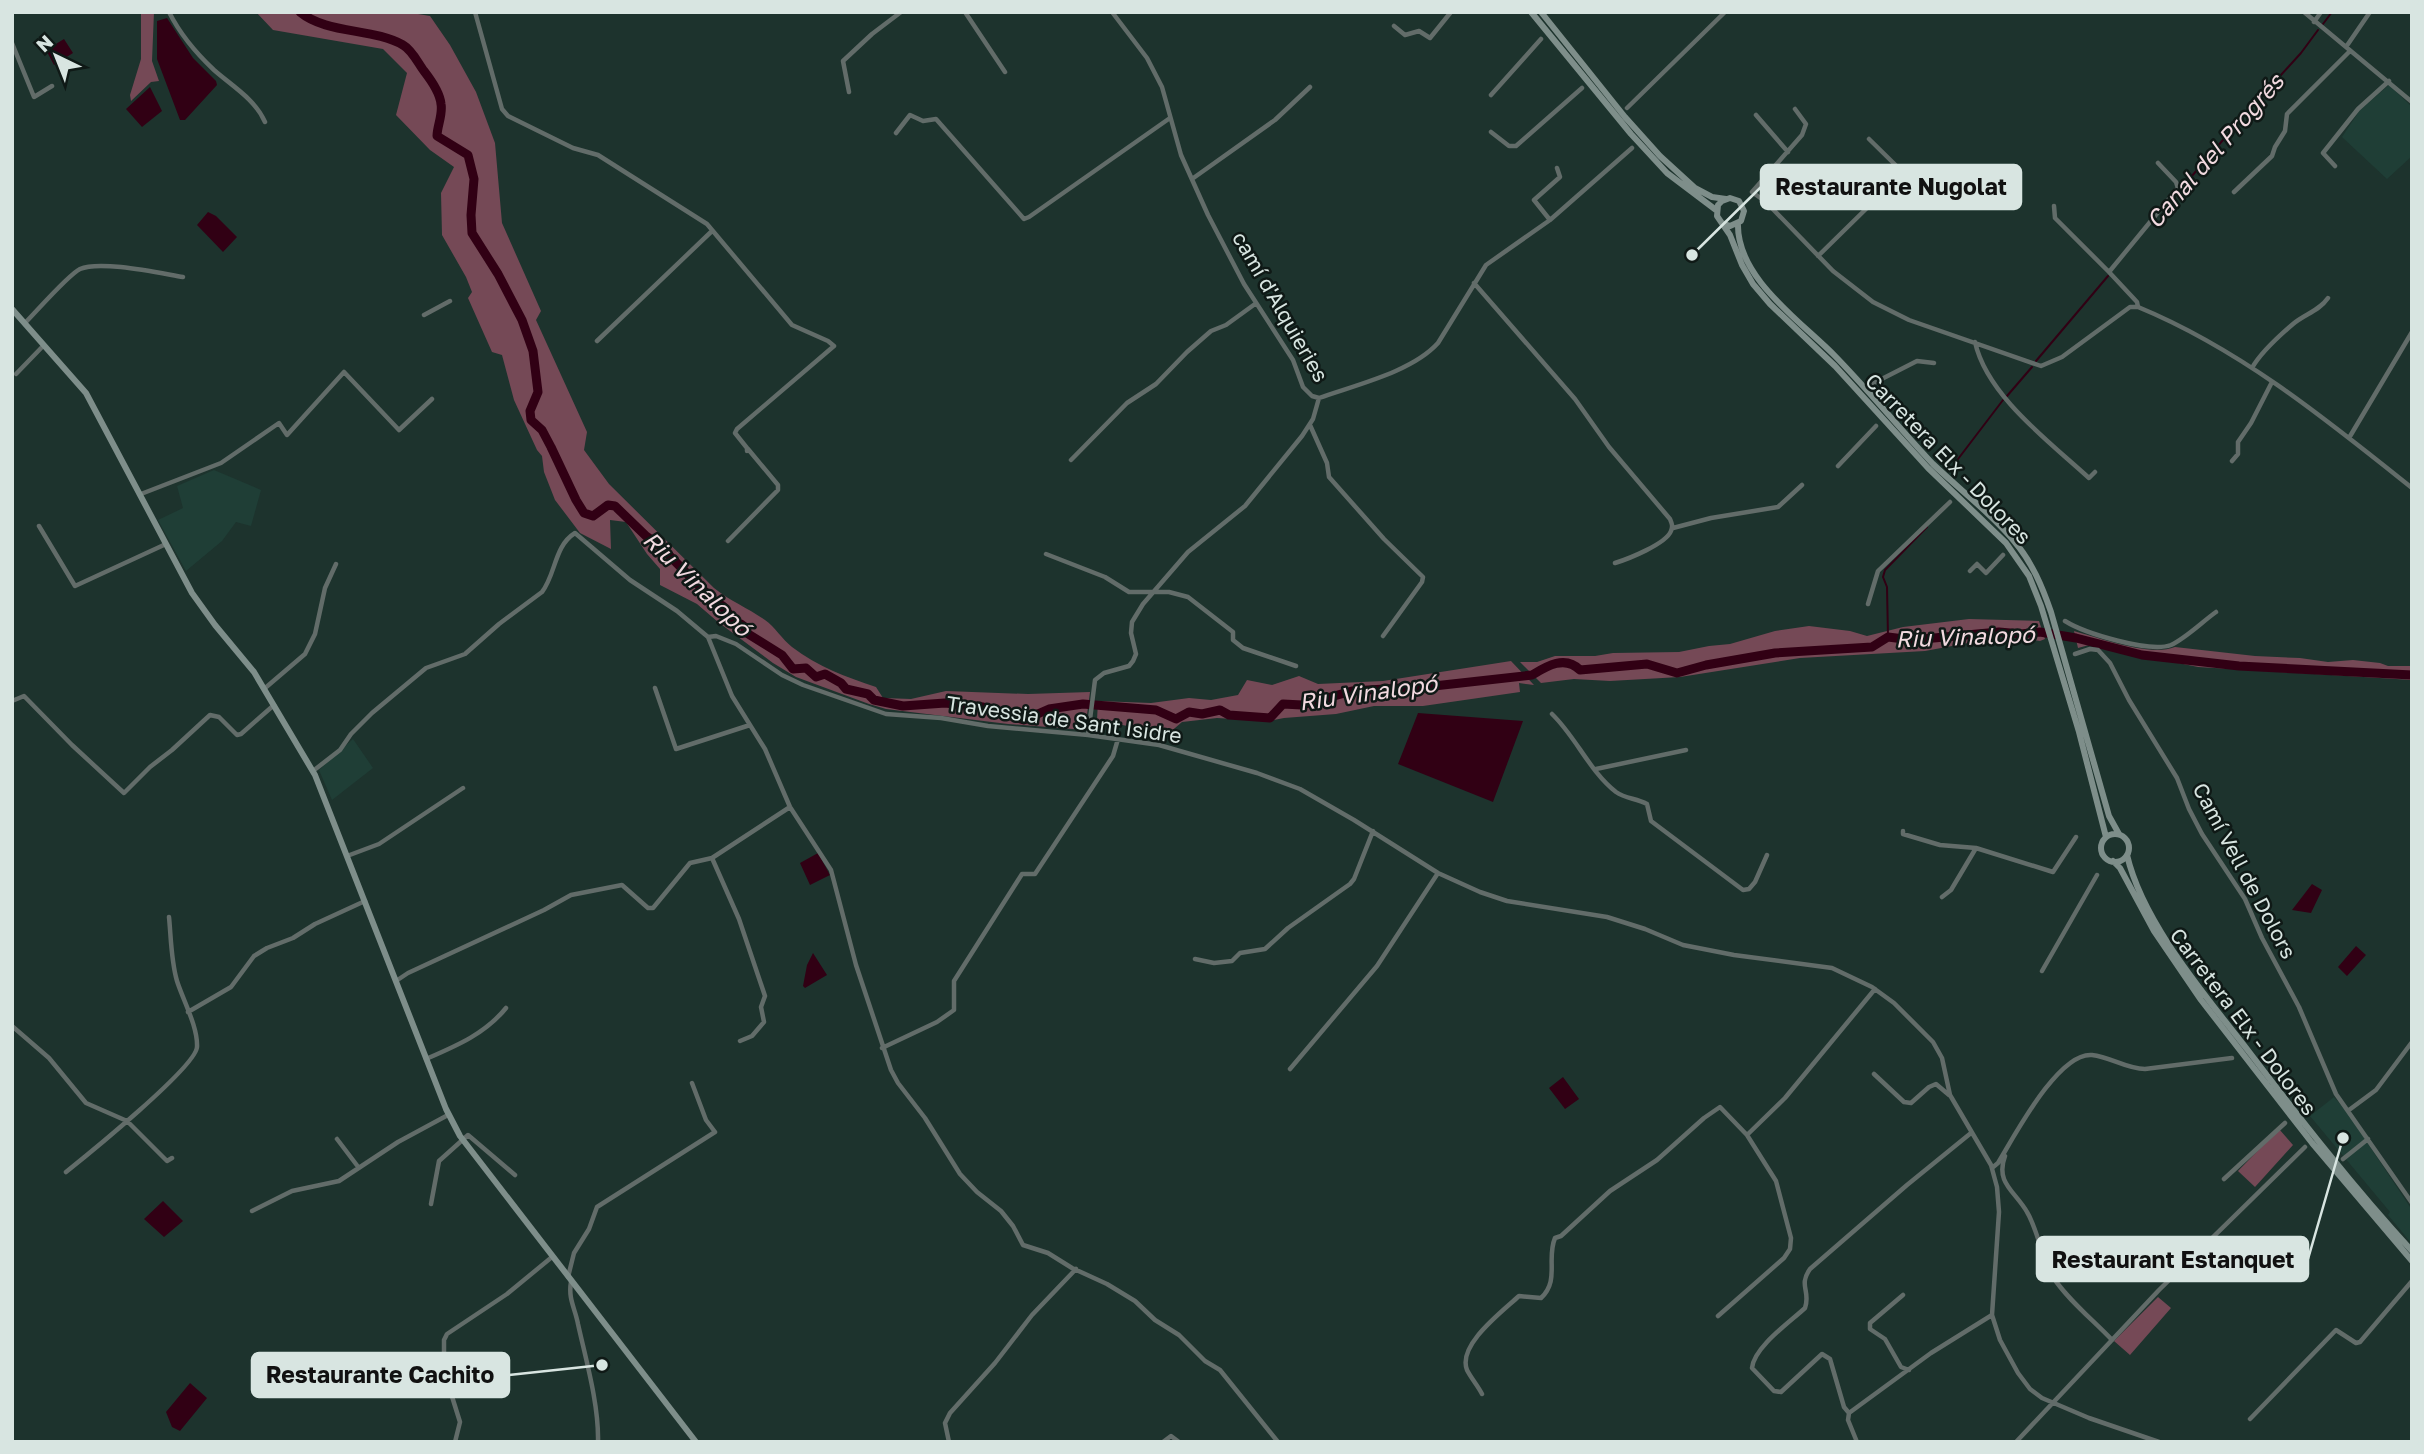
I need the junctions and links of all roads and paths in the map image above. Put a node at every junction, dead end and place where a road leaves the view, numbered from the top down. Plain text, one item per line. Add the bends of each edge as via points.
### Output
1 (169, 12) edge
2 (475, 12) edge
3 (901, 12) edge
4 (965, 12) edge
5 (1112, 12) edge
6 (1451, 12) edge
7 (1531, 12) edge
8 (1541, 12) edge
9 (1725, 12) edge
10 (2304, 12) edge
11 (2321, 12) edge
12 (2370, 12) edge
13 (2314, 22) junction
14 (1394, 26) dead end
15 (1541, 39) dead end
16 (12, 43) edge
17 (2348, 49) junction
18 (1005, 72) dead end
19 (2389, 81) junction
20 (52, 86) dead end
21 (1310, 87) dead end
22 (1582, 89) dead end
23 (849, 92) dead end
24 (1491, 95) dead end
25 (2412, 102) edge
26 (1626, 108) dead end
27 (1795, 109) dead end
28 (1756, 115) dead end
29 (1171, 118) junction
30 (265, 122) dead end
31 (1491, 132) dead end
32 (896, 134) dead end
33 (1870, 139) dead end
34 (1632, 148) dead end
35 (1788, 152) junction
36 (2158, 163) dead end
37 (2335, 166) dead end
38 (1557, 168) dead end
39 (1952, 174) dead end
40 (1192, 179) junction
41 (2234, 192) dead end
42 (1726, 199) junction
43 (2054, 206) dead end
44 (1868, 207) dead end
45 (1716, 210) junction
46 (1550, 220) junction
47 (1722, 223) junction
48 (1738, 223) junction
49 (712, 231) junction
50 (1818, 256) junction
51 (2109, 271) junction
52 (183, 277) dead end
53 (1474, 283) junction
54 (2328, 298) dead end
55 (450, 301) dead end
56 (1255, 304) junction
57 (2138, 307) junction
58 (12, 309) edge
59 (424, 315) dead end
60 (25, 323) junction
61 (2412, 332) edge
62 (597, 341) dead end
63 (1975, 342) junction
64 (45, 345) junction
65 (1934, 363) dead end
66 (2252, 368) junction
67 (16, 374) dead end
68 (2272, 382) junction
69 (1870, 385) dead end
70 (1318, 398) junction
71 (432, 399) dead end
72 (1309, 425) junction
73 (1875, 426) dead end
74 (2349, 438) junction
75 (1071, 460) dead end
76 (2232, 461) dead end
77 (1838, 466) dead end
78 (2095, 472) dead end
79 (1802, 485) dead end
80 (2412, 488) edge
81 (141, 494) junction
82 (1950, 502) dead end
83 (39, 526) dead end
84 (1672, 528) junction
85 (728, 541) dead end
86 (166, 544) junction
87 (1046, 554) dead end
88 (2003, 555) dead end
89 (1615, 563) dead end
90 (336, 564) dead end
91 (1970, 571) dead end
92 (1153, 593) junction
93 (1868, 604) dead end
94 (2216, 612) dead end
95 (2047, 613) junction
96 (2065, 621) dead end
97 (1383, 636) dead end
98 (708, 637) junction
99 (2060, 654) junction
100 (2075, 654) dead end
101 (1296, 666) dead end
102 (655, 688) dead end
103 (264, 689) junction
104 (12, 701) edge
105 (274, 705) junction
106 (1552, 714) dead end
107 (750, 725) junction
108 (1088, 735) junction
109 (1118, 739) junction
110 (1686, 750) dead end
111 (1596, 769) junction
112 (313, 771) junction
113 (463, 788) dead end
114 (790, 807) junction
115 (1373, 831) junction
116 (1903, 831) dead end
117 (2119, 834) junction
118 (2076, 837) dead end
119 (2106, 837) junction
120 (1976, 848) junction
121 (1767, 855) dead end
122 (2127, 855) junction
123 (347, 856) junction
124 (712, 858) junction
125 (2113, 861) junction
126 (1438, 873) junction
127 (2097, 875) dead end
128 (1942, 897) dead end
129 (365, 901) junction
130 (169, 917) dead end
131 (1195, 959) dead end
132 (2042, 971) dead end
133 (396, 981) junction
134 (1874, 989) junction
135 (506, 1008) dead end
136 (188, 1012) junction
137 (12, 1026) edge
138 (740, 1041) dead end
139 (2412, 1042) edge
140 (882, 1048) junction
141 (2232, 1058) dead end
142 (426, 1059) junction
143 (1290, 1069) dead end
144 (1874, 1074) dead end
145 (692, 1083) dead end
146 (1950, 1095) junction
147 (2348, 1110) junction
148 (448, 1115) junction
149 (127, 1121) junction
150 (2285, 1123) dead end
151 (1971, 1133) junction
152 (1747, 1135) junction
153 (337, 1139) dead end
154 (462, 1139) junction
155 (2368, 1139) junction
156 (2008, 1145) junction
157 (2305, 1147) dead end
158 (172, 1157) dead end
159 (2343, 1159) dead end
160 (359, 1168) junction
161 (1992, 1168) junction
162 (66, 1172) dead end
163 (515, 1175) dead end
164 (2224, 1179) dead end
165 (2412, 1203) edge
166 (431, 1204) dead end
167 (252, 1211) dead end
168 (2412, 1251) edge
169 (552, 1257) junction
170 (2412, 1261) edge
171 (1076, 1269) junction
172 (570, 1280) junction
173 (2412, 1281) edge
174 (1903, 1295) dead end
175 (1992, 1315) junction
176 (1718, 1316) dead end
177 (2112, 1340) junction
178 (1909, 1370) junction
179 (1482, 1394) dead end
180 (2054, 1404) junction
181 (1849, 1413) junction
182 (2249, 1419) dead end
183 (455, 1442) edge
184 (598, 1442) edge
185 (696, 1442) edge
186 (949, 1442) edge
187 (1163, 1442) edge
188 (1180, 1442) edge
189 (1278, 1442) edge
190 (1857, 1442) edge
191 (2016, 1442) edge
192 (2159, 1442) edge

1 - 30 street via 199,54 244,94
2 - 49 street via 502,109 508,116 573,148 598,155
3 - 23 street via 843,61
4 - 18 street
5 - 29 street, camí d'Alquieries via 1147,58
6 - 14 street via 1430,38 1419,31 1405,35
7 - 45 main road via 1667,173
8 - 42 main road via 1660,156 1695,188
9 - 26 street
10 - 13 street
11 - 13 street
12 - 17 street
13 - 17 street
15 - 24 street
16 - 20 street via 34,97
17 - 19 street
17 - 41 street via 2287,114 2285,131 2272,156
19 - 25 street
19 - 37 street via 2358,108 2323,153
21 - 40 street via 1275,120
22 - 31 street via 1516,146
27 - 35 street via 1806,124
28 - 35 street
29 - 32 street via 1024,219 936,118 923,121 910,115
29 - 40 street, camí d'Alquieries
33 - 39 street via 1927,196
34 - 46 street, camí d'Alquieries
35 - 50 street via 1752,192
36 - 51 street via 2178,188
38 - 46 street via 1560,177 1534,200
40 - 56 street, camí d'Alquieries
42 - 45 main road
42 - 48 main road via 1742,204 1743,217
43 - 51 street via 2055,218
44 - 50 street
45 - 47 main road
46 - 53 street, camí d'Alquieries via 1486,265
47 - 48 main road
47 - 95 main road, Carretera Elx - Dolores via 1761,294 2007,543
48 - 95 main road, Carretera Elx - Dolores via 1743,251 1765,288 1928,459 2013,539 2034,569
49 - 62 street
49 - 85 street via 792,325 834,346 737,429 736,437 778,490
50 - 63 street via 1848,284 1893,313
51 - 57 street
52 - 60 street via 91,266 78,270
53 - 70 street, camí d'Alquieries via 1430,352
53 - 84 street via 1575,399 1670,519
54 - 66 street via 2294,323
55 - 59 street
56 - 70 street, camí d'Alquieries via 1276,331 1304,387
56 - 75 street via 1211,331 1156,384 1127,403
57 - 63 street via 2119,314 2049,364 2032,364
57 - 66 street
58 - 60 main road
60 - 64 main road
61 - 74 street
63 - 78 street via 1989,377 2006,398 2089,478
64 - 67 street
64 - 81 main road via 86,393
65 - 69 street via 1917,361
66 - 68 street
68 - 74 street
68 - 76 street
70 - 72 street
71 - 81 street via 399,430 344,372 287,435 279,423 221,463
72 - 92 street via 1240,512 1188,552
72 - 97 street via 1329,477 1423,577
73 - 77 street
74 - 80 street
79 - 84 street via 1778,507
81 - 86 main road
82 - 93 street via 1878,571
83 - 86 street via 75,586
84 - 89 street via 1640,554
86 - 103 main road via 202,608
87 - 92 street via 1105,576 1129,592
88 - 91 street via 1986,573 1977,564
90 - 103 street via 305,654
92 - 101 street via 1188,597 1233,632 1233,640 1243,648
92 - 108 street via 1132,622 1133,661 1095,680
94 - 96 street via 2172,644 2159,648 2081,631
95 - 99 main road, Carretera Elx - Dolores
98 - 107 street via 732,696
98 - 108 street, Travessia de Sant Isidre via 736,643 803,685 886,714
98 - 112 street, Travessia de Sant Isidre via 575,533 562,543 542,592 465,654 426,667
99 - 117 main road, Carretera Elx - Dolores via 2109,816
99 - 119 main road, Carretera Elx - Dolores
100 - 147 street, Camí Vell de Dolors via 2098,650 2110,663 2177,778 2202,834 2245,899 2336,1094
102 - 107 street via 676,749
103 - 105 main road
104 - 105 street via 24,696 124,793 210,715 219,717 237,735
105 - 112 main road
106 - 111 street
107 - 114 street
108 - 109 street, Travessia de Sant Isidre
109 - 115 street, Travessia de Sant Isidre via 1159,745 1257,773 1300,789
109 - 140 street via 1113,756 1035,874 1022,874 978,941 954,981 954,1010
110 - 111 street
111 - 121 street via 1619,794 1647,804 1651,821 1742,890 1755,882
112 - 123 main road
113 - 123 street via 379,844
114 - 124 street
114 - 140 street via 831,870
115 - 126 street, Travessia de Sant Isidre
115 - 131 street via 1350,884 1265,949 1240,953 1232,961
116 - 120 street via 1940,845
117 - 119 main road
117 - 122 main road via 2129,843
118 - 120 street via 2053,872
119 - 125 main road via 2102,853
120 - 128 street
122 - 125 main road
122 - 168 main road, Carretera Elx - Dolores via 2148,906 2187,970 2277,1088
123 - 129 main road
124 - 133 street via 690,863 653,908 622,885 571,895
124 - 138 street via 765,996 761,1007 764,1023
125 - 170 main road, Carretera Elx - Dolores via 2194,991 2304,1133
126 - 134 street, Travessia de Sant Isidre via 1507,901 1607,917 1683,944 1832,968
126 - 143 street via 1377,966
127 - 132 street
129 - 133 main road
129 - 136 street via 260,952 231,987
130 - 136 street via 176,978
133 - 142 main road
134 - 146 street, Travessia de Sant Isidre via 1933,1042 1942,1058
134 - 152 street via 1785,1098
135 - 142 street via 470,1040
136 - 149 street via 195,1054
137 - 149 street via 49,1058 86,1103
139 - 147 street via 2376,1090
140 - 171 street via 898,1083 968,1183 1001,1211 1023,1245
141 - 156 street via 2145,1069 2091,1055 2078,1058 2042,1090
142 - 148 main road
144 - 146 street via 1904,1102 1936,1084
145 - 172 street via 715,1132 597,1207 574,1253
146 - 151 street, Travessia de Sant Isidre
147 - 155 street, Camí Vell de Dolors
148 - 154 main road
148 - 160 street
149 - 158 street via 167,1161
149 - 162 street
150 - 164 street
151 - 161 street, Travessia de Sant Isidre
151 - 181 street via 1810,1269 1804,1278 1805,1308 1759,1349 1752,1362 1769,1386 1781,1392 1826,1355
152 - 176 street via 1776,1181 1790,1249
152 - 179 street via 1720,1107 1555,1238 1553,1282 1546,1293 1541,1298 1519,1296 1473,1340 1466,1354 1466,1368
153 - 160 street
154 - 163 street via 468,1135
154 - 166 street via 439,1161
154 - 169 main road
155 - 159 street
155 - 165 street, Camí Vell de Dolors
156 - 161 street
156 - 177 street via 2001,1173 2028,1213 2054,1278
157 - 177 street
160 - 167 street via 339,1181 292,1191
161 - 175 street, Travessia de Sant Isidre via 1999,1212
169 - 172 main road
169 - 183 street via 508,1294 447,1334 444,1354 460,1422
171 - 186 street via 950,1413 945,1423
171 - 189 street via 1125,1294 1220,1370
172 - 184 street via 569,1296 592,1393
172 - 185 main road
173 - 182 street via 2360,1342 2336,1330
174 - 178 street via 1870,1323 1870,1329 1885,1339 1896,1362
175 - 178 street
175 - 180 street, Travessia de Sant Isidre via 2018,1373 2030,1388
177 - 180 street
178 - 181 street
180 - 191 street
180 - 192 street, Travessia de Sant Isidre
181 - 190 street
187 - 188 street via 1171,1436

